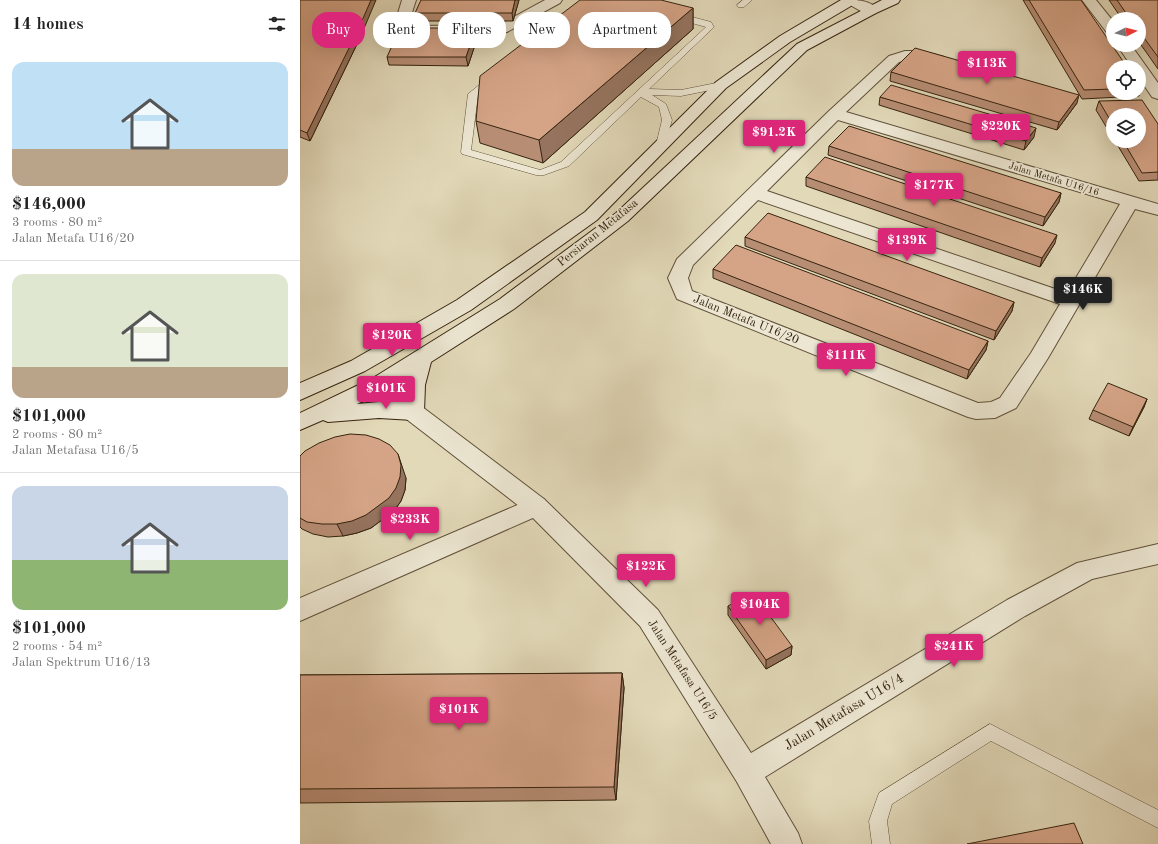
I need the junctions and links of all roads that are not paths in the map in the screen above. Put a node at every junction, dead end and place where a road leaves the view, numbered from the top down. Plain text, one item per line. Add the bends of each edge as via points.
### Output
1 (409, 0) edge
2 (555, 0) edge
3 (851, 0) edge
4 (893, 0) edge
5 (1089, 0) edge
6 (871, 10) junction
7 (671, 14) edge
8 (1106, 22) edge
9 (1129, 52) edge
10 (951, 63) edge
11 (498, 75) edge
12 (721, 86) junction
13 (640, 92) junction
14 (1158, 94) edge
15 (835, 114) junction
16 (661, 145) junction
17 (754, 194) junction
18 (1130, 202) junction
19 (1158, 210) edge
20 (1070, 301) junction
21 (421, 359) junction
22 (381, 383) junction
23 (307, 389) edge
24 (413, 412) junction
25 (307, 419) edge
26 (536, 506) junction
27 (1158, 554) edge
28 (300, 610) edge
29 (747, 772) junction
30 (1158, 819) edge
31 (787, 844) edge
32 (881, 844) edge

1 - 2 street via 402,23 413,30 502,29
3 - 6 street
3 - 12 street, Persiaran Metafasa via 785,39
4 - 6 street, Persiaran Metafasa
5 - 8 street
6 - 21 street, Persiaran Metafasa via 802,47 622,217 507,304
7 - 13 lane via 708,24 710,27
9 - 14 street
10 - 15 street, Jalan Metafa U16/20 via 921,55 905,55 894,59
11 - 13 lane via 473,94 466,152 540,173 565,164
12 - 13 lane via 682,93
12 - 16 street, Persiaran Metafasa
13 - 16 lane via 663,106 667,120
15 - 17 street, Jalan Metafa U16/20
15 - 18 street, Jalan Metafa U16/16
16 - 23 street, Persiaran Metafasa via 591,216 470,301 358,366
17 - 20 street
17 - 20 street, Jalan Metafa U16/20 via 684,262 678,278 684,295 976,410 995,410 1008,403 1038,358
18 - 19 street, Jalan Metafa U16/16
18 - 20 street, Jalan Metafa U16/20
21 - 22 street, Persiaran Metafasa
21 - 24 street via 413,382
22 - 23 street via 361,378 346,379
22 - 24 street, Jalan Metafasa U16/5
22 - 25 street, Persiaran Metafasa
24 - 25 street via 379,410
24 - 26 street, Jalan Metafasa U16/5
26 - 28 street
26 - 29 street, Jalan Metafasa U16/5 via 649,618
27 - 29 street, Jalan Metafasa U16/4 via 1086,570 1016,608
29 - 31 street, Jalan Metafasa U16/5
30 - 32 lane via 990,732 885,799 878,821

